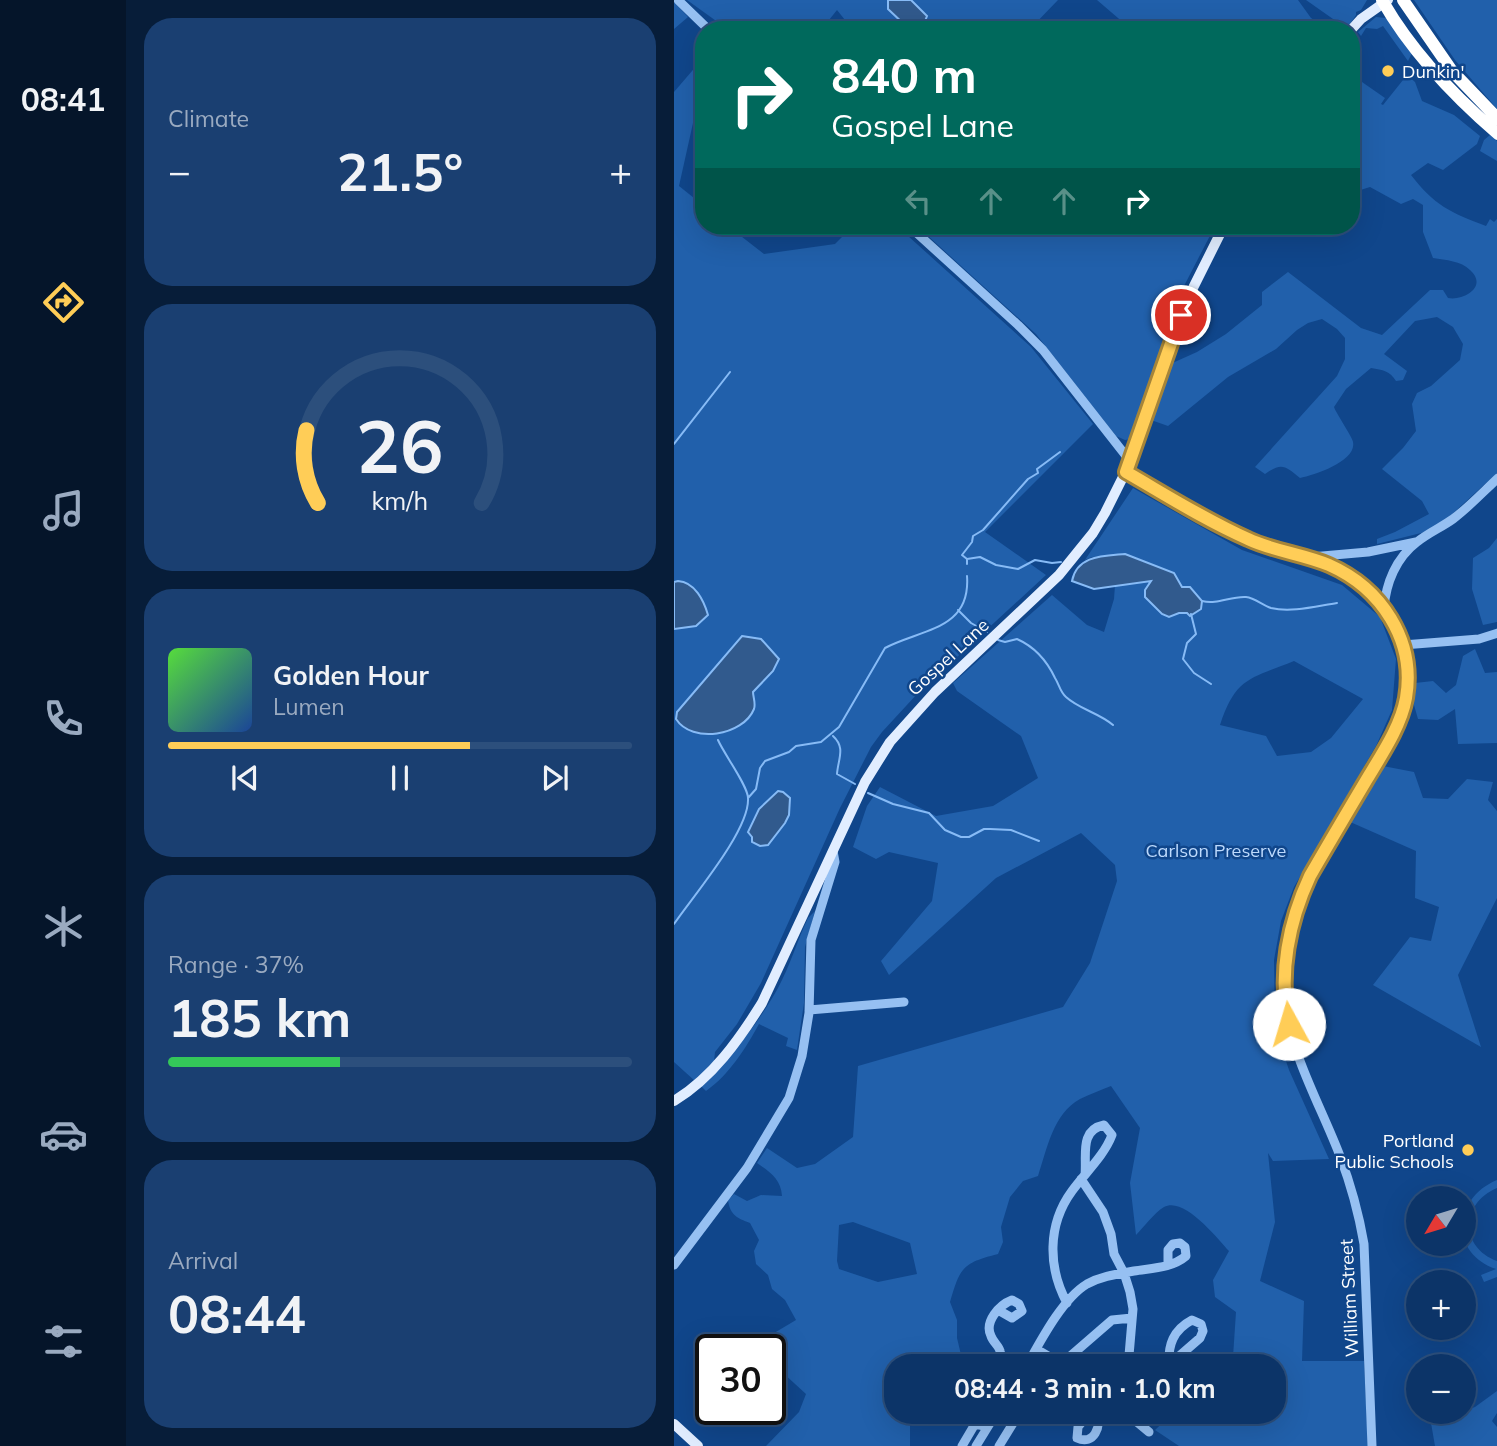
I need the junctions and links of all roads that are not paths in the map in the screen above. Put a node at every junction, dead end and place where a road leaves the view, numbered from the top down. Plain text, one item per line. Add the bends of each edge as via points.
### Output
1 (678, 0) edge
2 (1403, 0) edge
3 (1384, 1) edge
4 (700, 21) edge
5 (1359, 21) edge
6 (1497, 119) edge
7 (1497, 134) edge
8 (919, 235) edge
9 (1220, 235) edge
10 (1128, 467) junction
11 (1497, 478) edge
12 (1416, 542) junction
13 (1306, 557) junction
14 (1384, 608) junction
15 (1497, 633) edge
16 (1403, 645) junction
17 (833, 851) junction
18 (904, 1002) dead end
19 (809, 1010) junction
20 (674, 1101) edge
21 (1083, 1177) junction
22 (674, 1265) edge
23 (1168, 1265) dead end
24 (1124, 1273) junction
25 (1067, 1303) junction
26 (998, 1310) dead end
27 (1132, 1318) junction
28 (1036, 1349) junction
29 (1001, 1354) edge
30 (1033, 1354) edge
31 (1129, 1354) edge
32 (1168, 1366) edge
33 (674, 1424) edge
34 (989, 1424) edge
35 (1013, 1424) edge
36 (1080, 1424) edge
37 (1099, 1424) edge
38 (1139, 1424) edge
39 (987, 1427) junction
40 (1149, 1432) dead end
41 (698, 1446) edge
42 (962, 1446) edge
43 (976, 1446) edge
44 (999, 1446) edge
45 (1372, 1446) edge

1 - 4 street
2 - 6 highway via 1452,71
3 - 5 main road
3 - 7 highway via 1441,79
8 - 10 street via 1059,369
9 - 10 main road, Gospel Lane via 1183,308
10 - 13 street, William Street via 1203,517 1251,540
10 - 17 main road, Gospel Lane via 1106,513 1075,556 901,728 871,772
11 - 12 street via 1457,516
12 - 13 street
12 - 14 street via 1392,572
13 - 14 street, William Street via 1354,579
14 - 16 street, William Street
15 - 16 street via 1479,639
16 - 45 street, William Street via 1408,671 1406,699 1396,727 1298,901 1285,970 1286,1009 1293,1038 1341,1158 1360,1221
17 - 19 street via 835,862 811,940
17 - 20 main road, Gospel Lane via 771,986 745,1030 709,1073
18 - 19 street
19 - 22 street via 789,1098 747,1168
21 - 21 street via 1109,1143 1112,1135 1104,1125 1090,1132 1084,1147
21 - 24 street via 1103,1212
21 - 25 street via 1070,1193 1053,1237 1057,1285
23 - 24 street
24 - 25 street via 1086,1285
24 - 27 street
25 - 28 street
26 - 29 street via 989,1329
27 - 28 street via 1112,1320 1061,1361
27 - 31 street
28 - 30 street
32 - 32 street via 1175,1332 1197,1321 1203,1331 1200,1338
33 - 41 main road
34 - 39 street
35 - 44 street
36 - 37 street via 1077,1438 1086,1443 1095,1439
38 - 40 street
39 - 42 street via 975,1424
39 - 43 street

